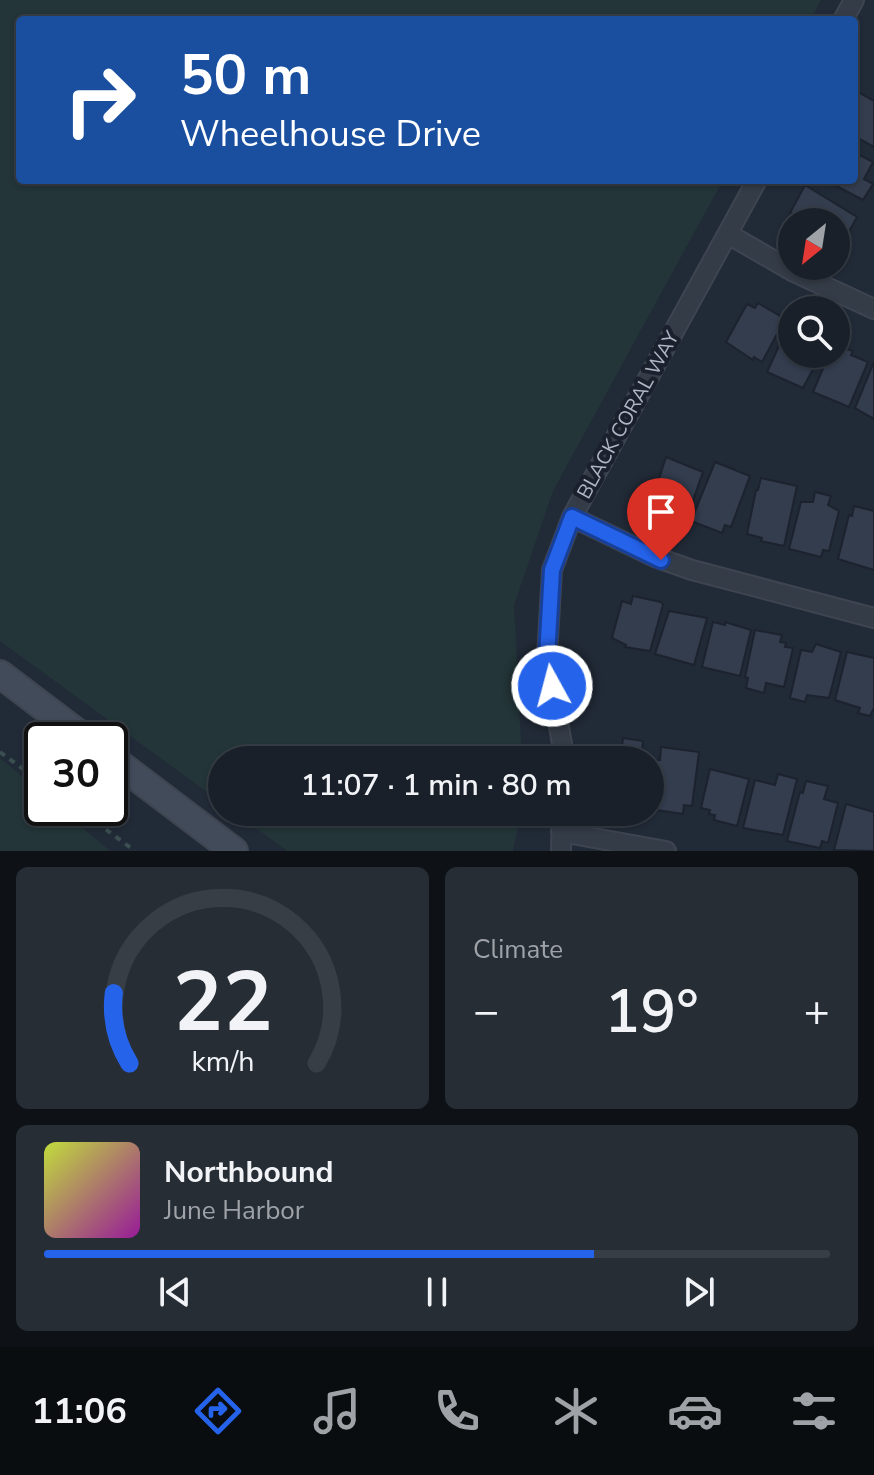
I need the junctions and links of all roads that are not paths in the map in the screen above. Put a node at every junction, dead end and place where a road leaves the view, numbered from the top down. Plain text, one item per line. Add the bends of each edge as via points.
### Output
1 (755, 184) edge
2 (728, 234) junction
3 (874, 309) edge
4 (572, 517) junction
5 (874, 618) edge
6 (0, 674) edge
7 (63, 722) edge
8 (562, 746) edge
9 (128, 771) edge
10 (561, 842) edge
11 (234, 851) edge
12 (666, 851) edge

1 - 2 street, BLACK CORAL WAY
2 - 3 street
2 - 4 street, BLACK CORAL WAY
4 - 5 street via 710,577
4 - 8 street, BLACK CORAL WAY via 552,570 547,657
6 - 7 street
9 - 11 street
10 - 12 street

